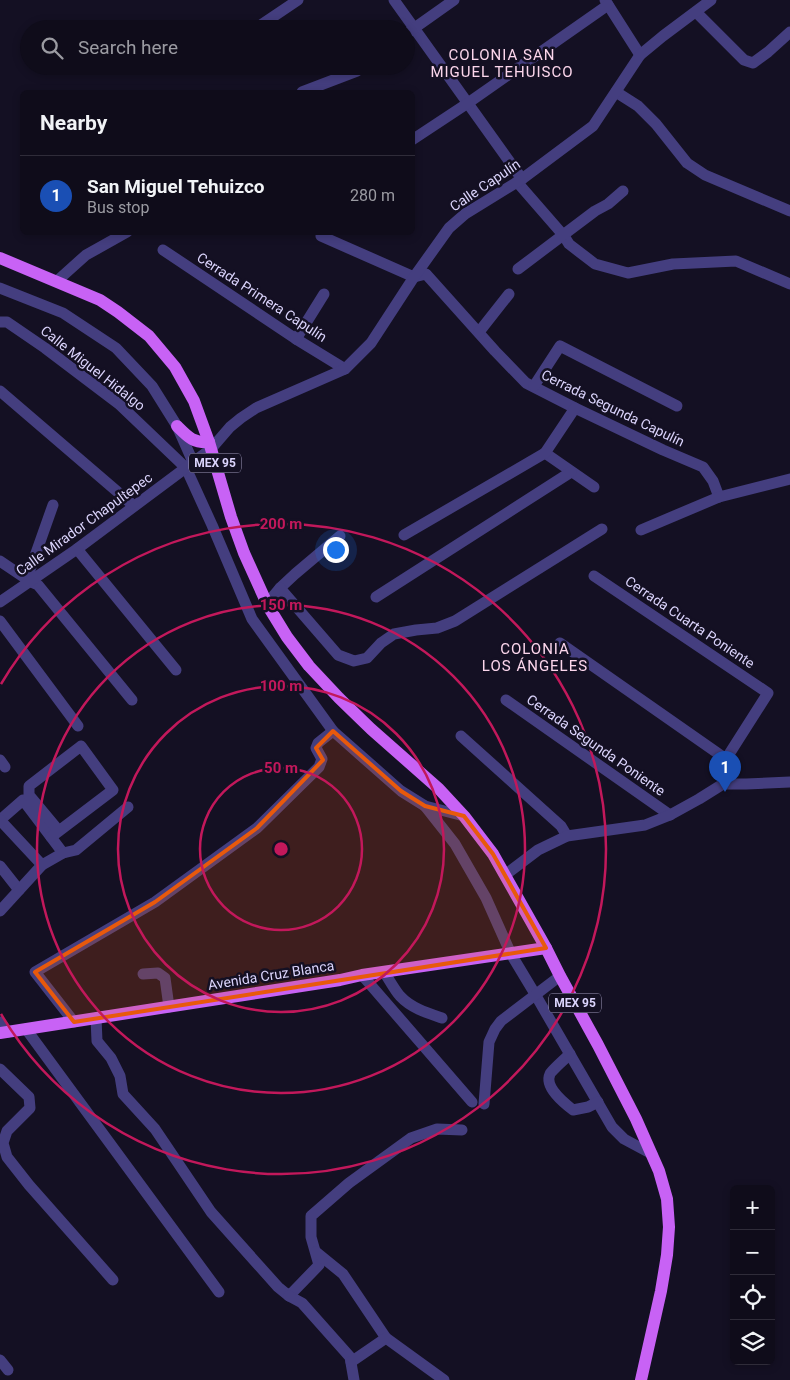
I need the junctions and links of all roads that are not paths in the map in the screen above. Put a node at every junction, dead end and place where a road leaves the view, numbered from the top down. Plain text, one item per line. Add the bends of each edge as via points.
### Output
1 (298, 0) edge
2 (394, 0) edge
3 (454, 0) edge
4 (711, 0) edge
5 (607, 2) edge
6 (696, 12) junction
7 (268, 20) edge
8 (404, 20) edge
9 (415, 27) edge
10 (790, 32) edge
11 (415, 37) edge
12 (640, 55) junction
13 (347, 75) edge
14 (307, 90) edge
15 (616, 92) junction
16 (468, 103) junction
17 (415, 138) edge
18 (519, 180) junction
19 (623, 191) dead end
20 (790, 212) edge
21 (122, 235) edge
22 (321, 236) dead end
23 (564, 236) junction
24 (163, 250) dead end
25 (0, 258) edge
26 (518, 269) dead end
27 (414, 277) junction
28 (57, 281) junction
29 (790, 284) edge
30 (0, 288) edge
31 (324, 294) dead end
32 (509, 294) dead end
33 (0, 322) edge
34 (479, 332) junction
35 (296, 339) junction
36 (345, 368) junction
37 (534, 386) junction
38 (0, 391) edge
39 (677, 406) dead end
40 (575, 408) junction
41 (177, 426) junction
42 (210, 446) junction
43 (545, 453) junction
44 (189, 465) junction
45 (571, 472) junction
46 (790, 479) edge
47 (594, 487) dead end
48 (719, 497) junction
49 (53, 505) dead end
50 (134, 506) junction
51 (602, 529) dead end
52 (641, 530) dead end
53 (404, 535) dead end
54 (340, 536) dead end
55 (77, 549) junction
56 (0, 561) edge
57 (594, 576) dead end
58 (28, 580) junction
59 (280, 588) junction
60 (376, 597) dead end
61 (0, 602) edge
62 (268, 606) junction
63 (0, 621) edge
64 (560, 643) dead end
65 (176, 670) dead end
66 (132, 700) dead end
67 (506, 700) dead end
68 (78, 726) dead end
69 (333, 731) junction
70 (461, 736) dead end
71 (726, 759) junction
72 (790, 782) edge
73 (723, 784) junction
74 (425, 806) junction
75 (128, 807) dead end
76 (670, 815) junction
77 (464, 816) junction
78 (0, 820) edge
79 (55, 834) junction
80 (567, 836) junction
81 (64, 853) junction
82 (42, 865) junction
83 (0, 866) edge
84 (505, 875) junction
85 (19, 890) junction
86 (0, 911) edge
87 (546, 948) junction
88 (511, 954) junction
89 (384, 972) junction
90 (143, 974) dead end
91 (362, 975) junction
92 (560, 976) junction
93 (536, 994) junction
94 (169, 1007) junction
95 (96, 1018) junction
96 (442, 1018) dead end
97 (74, 1022) junction
98 (3, 1029) edge
99 (26, 1029) junction
100 (570, 1054) junction
101 (0, 1069) edge
102 (472, 1102) dead end
103 (598, 1102) junction
104 (484, 1104) dead end
105 (462, 1130) dead end
106 (1, 1143) edge
107 (652, 1154) junction
108 (316, 1252) junction
109 (113, 1280) dead end
110 (220, 1292) dead end
111 (289, 1296) junction
112 (386, 1338) junction
113 (0, 1360) edge
114 (351, 1362) junction
115 (8, 1370) dead end
116 (354, 1380) edge
117 (444, 1380) edge
118 (641, 1380) edge

1 - 7 street
2 - 8 street
3 - 9 street
4 - 6 street, Calle Capulín
5 - 12 street
5 - 16 street
6 - 10 street via 744,60 753,63
6 - 12 street, Calle Capulín
11 - 16 street
12 - 15 street, Calle Capulín
13 - 14 street
15 - 18 street, Calle Capulín via 593,126
15 - 20 street via 638,106 687,163 705,175
16 - 17 street
16 - 18 street
18 - 23 street
18 - 27 street, Calle Capulín via 449,228
19 - 23 street
21 - 28 street via 86,255
22 - 27 street, Cerrada Segunda Capulín
23 - 26 street
23 - 29 street via 569,244 595,264 628,273 673,264 736,261
24 - 35 street, Cerrada Primera Capulín
25 - 28 main road, MEX 95
27 - 34 street, Cerrada Segunda Capulín via 426,274
27 - 36 street, Calle Capulín via 371,343
28 - 42 main road, MEX 95 via 100,300 149,336 185,384
30 - 41 street via 63,313 116,348 152,386
31 - 35 street
32 - 34 street
33 - 44 street, Calle Miguel Hidalgo via 7,322 30,337 119,404
34 - 37 street, Cerrada Segunda Capulín via 526,383
35 - 36 street, Cerrada Primera Capulín
36 - 42 street, Calle Capulín via 256,408
37 - 39 street via 560,346
37 - 40 street, Cerrada Segunda Capulín
38 - 50 street
40 - 43 street
40 - 48 street, Cerrada Segunda Capulín via 702,467 713,481
41 - 42 main road via 199,443
41 - 44 street
42 - 44 street, Calle Mirador Chapultepec
42 - 62 main road, MEX 95 via 244,553
43 - 45 street
43 - 53 street
44 - 50 street, Calle Mirador Chapultepec
44 - 69 street via 252,620
45 - 47 street
45 - 60 street
46 - 48 street
48 - 52 street
49 - 58 street
50 - 55 street, Calle Mirador Chapultepec
51 - 59 street via 455,621 437,628 394,634 380,643 367,658 354,661 338,654
54 - 59 street
55 - 58 street, Calle Mirador Chapultepec
55 - 65 street
56 - 58 street
57 - 71 street, Cerrada Cuarta Poniente via 768,693
58 - 61 street, Calle Mirador Chapultepec
58 - 66 street via 38,584
59 - 62 street
62 - 77 main road, MEX 95 via 309,666
63 - 68 street
64 - 71 street
67 - 76 street, Cerrada Segunda Poniente
69 - 74 street via 401,791
69 - 97 street via 316,748 322,758 319,767 257,828 155,902 35,972
70 - 80 street via 562,826
71 - 73 street
72 - 73 street
73 - 76 street
74 - 77 street
74 - 88 street via 455,844 486,898
75 - 81 street via 76,850
76 - 80 street via 645,825
77 - 84 main road, MEX 95
78 - 79 street via 23,800
78 - 82 street
79 - 79 street via 113,790 81,746 29,786 30,795
79 - 81 street
80 - 84 street via 538,850
81 - 82 street
82 - 85 street
83 - 85 street
84 - 87 main road, MEX 95
85 - 86 street
87 - 88 main road, Avenida Cruz Blanca
87 - 92 main road, MEX 95
88 - 89 main road, Avenida Cruz Blanca
88 - 93 street
89 - 91 main road, Avenida Cruz Blanca
89 - 96 street via 399,995 411,1005
90 - 94 street via 158,972 165,978
91 - 94 main road, Avenida Cruz Blanca
91 - 102 street
92 - 93 street
92 - 107 main road, MEX 95
93 - 100 street
93 - 104 street via 500,1021 495,1029 489,1042
94 - 95 main road, Avenida Cruz Blanca
95 - 97 main road, Avenida Cruz Blanca
95 - 111 street via 97,1041 120,1076 123,1094 156,1129 211,1212
97 - 99 main road, Avenida Cruz Blanca
98 - 99 main road, Avenida Cruz Blanca
99 - 110 street
100 - 103 street
100 - 103 street via 550,1074 549,1082 558,1099 573,1110
101 - 106 street via 29,1097 30,1108 7,1131
103 - 107 street via 612,1127 624,1139
105 - 108 street via 437,1129 411,1138 349,1183 311,1216 311,1237
106 - 109 street via 15,1169
107 - 118 main road, MEX 95 via 663,1185 669,1226 661,1291
108 - 111 street via 319,1265
108 - 112 street via 343,1274
111 - 114 street via 302,1302
112 - 114 street
112 - 117 street
113 - 115 street
114 - 116 street

